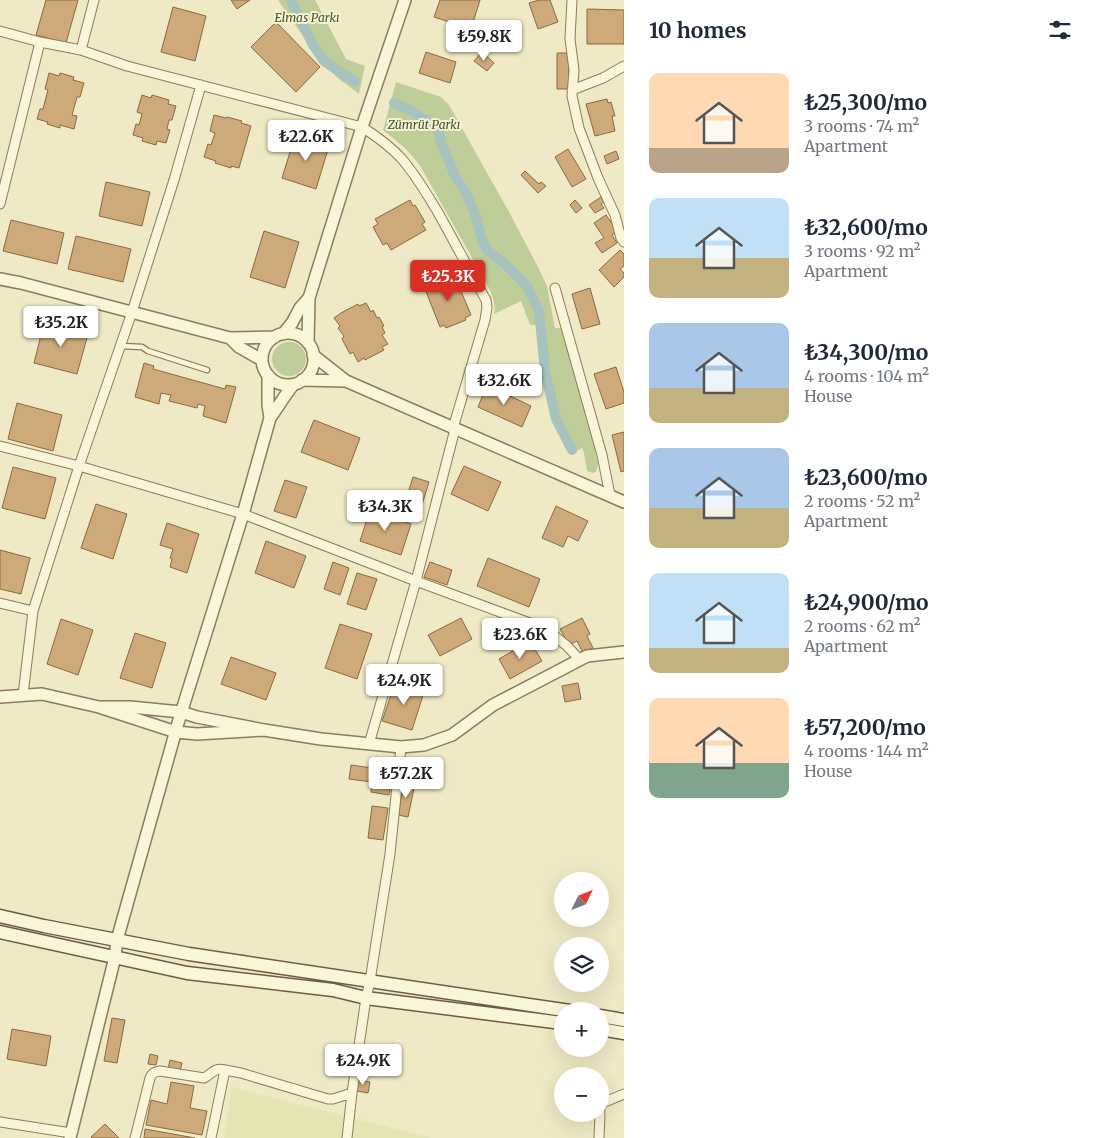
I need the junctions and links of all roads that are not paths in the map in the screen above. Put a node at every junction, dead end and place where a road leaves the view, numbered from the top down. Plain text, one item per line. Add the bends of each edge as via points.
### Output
1 (94, 0) edge
2 (405, 0) edge
3 (572, 0) edge
4 (0, 32) edge
5 (40, 42) junction
6 (81, 50) junction
7 (624, 66) edge
8 (202, 85) junction
9 (572, 90) junction
10 (362, 127) junction
11 (0, 204) edge
12 (622, 231) edge
13 (624, 242) edge
14 (0, 279) edge
15 (555, 288) dead end
16 (309, 298) junction
17 (132, 312) junction
18 (279, 336) junction
19 (230, 338) junction
20 (308, 343) junction
21 (121, 346) junction
22 (313, 355) junction
23 (262, 360) junction
24 (207, 370) dead end
25 (268, 375) junction
26 (346, 381) junction
27 (298, 382) junction
28 (270, 418) junction
29 (454, 428) junction
30 (0, 446) edge
31 (79, 466) junction
32 (610, 496) junction
33 (624, 502) edge
34 (243, 514) junction
35 (416, 581) junction
36 (0, 602) edge
37 (33, 611) junction
38 (624, 652) edge
39 (580, 660) junction
40 (23, 695) junction
41 (0, 697) edge
42 (98, 707) junction
43 (181, 712) junction
44 (264, 730) junction
45 (176, 732) junction
46 (369, 744) junction
47 (402, 748) junction
48 (0, 916) edge
49 (0, 932) edge
50 (117, 940) junction
51 (115, 956) junction
52 (370, 981) junction
53 (366, 998) junction
54 (554, 1009) edge
55 (609, 1018) edge
56 (624, 1020) edge
57 (554, 1022) edge
58 (609, 1030) edge
59 (624, 1032) edge
60 (224, 1070) junction
61 (352, 1093) junction
62 (624, 1094) edge
63 (609, 1100) edge
64 (0, 1122) edge
65 (600, 1122) edge
66 (70, 1136) edge
67 (135, 1138) edge
68 (211, 1138) edge
69 (347, 1138) edge
70 (599, 1138) edge

1 - 6 street
2 - 10 street
3 - 9 street
4 - 5 street
5 - 6 street
5 - 11 street
6 - 8 street via 127,66
7 - 9 street
8 - 10 street
8 - 17 street
9 - 12 street via 579,128
10 - 16 street
10 - 29 street via 379,138 414,173 486,300 485,320
12 - 13 street
14 - 17 street
15 - 32 street via 602,455
16 - 18 street
16 - 20 street
17 - 19 street
17 - 21 street
18 - 19 street
18 - 20 street via 287,333 296,335
18 - 23 street via 265,346
19 - 23 street
20 - 22 street
21 - 24 lane via 142,346 148,351
21 - 31 street
22 - 26 street
22 - 27 street via 309,374
23 - 25 street
25 - 27 street via 278,383
25 - 28 street
26 - 27 street
26 - 29 street
27 - 28 street via 285,394
28 - 34 street
29 - 32 street
29 - 35 street
30 - 31 street
31 - 34 street
31 - 37 street
32 - 33 street
34 - 35 street
34 - 43 street
35 - 39 street via 546,629
35 - 46 street
36 - 37 street
37 - 40 street
38 - 39 street via 587,656
39 - 47 street via 493,705 452,735 424,745
40 - 41 street
40 - 42 street via 42,694
42 - 43 street
42 - 45 street
43 - 44 street
43 - 45 street
44 - 45 street
44 - 46 street
45 - 50 street
46 - 47 street
47 - 52 street via 390,854
48 - 50 main road
49 - 51 main road
50 - 51 street
50 - 52 main road
51 - 53 main road via 187,973 333,990
51 - 66 street
52 - 53 street
52 - 54 main road
53 - 57 main road
53 - 61 street
55 - 56 main road
58 - 59 main road
60 - 61 street via 328,1099
60 - 67 street via 214,1070 204,1078 154,1072
60 - 68 street
61 - 69 street
62 - 63 street
64 - 66 street
65 - 70 street

